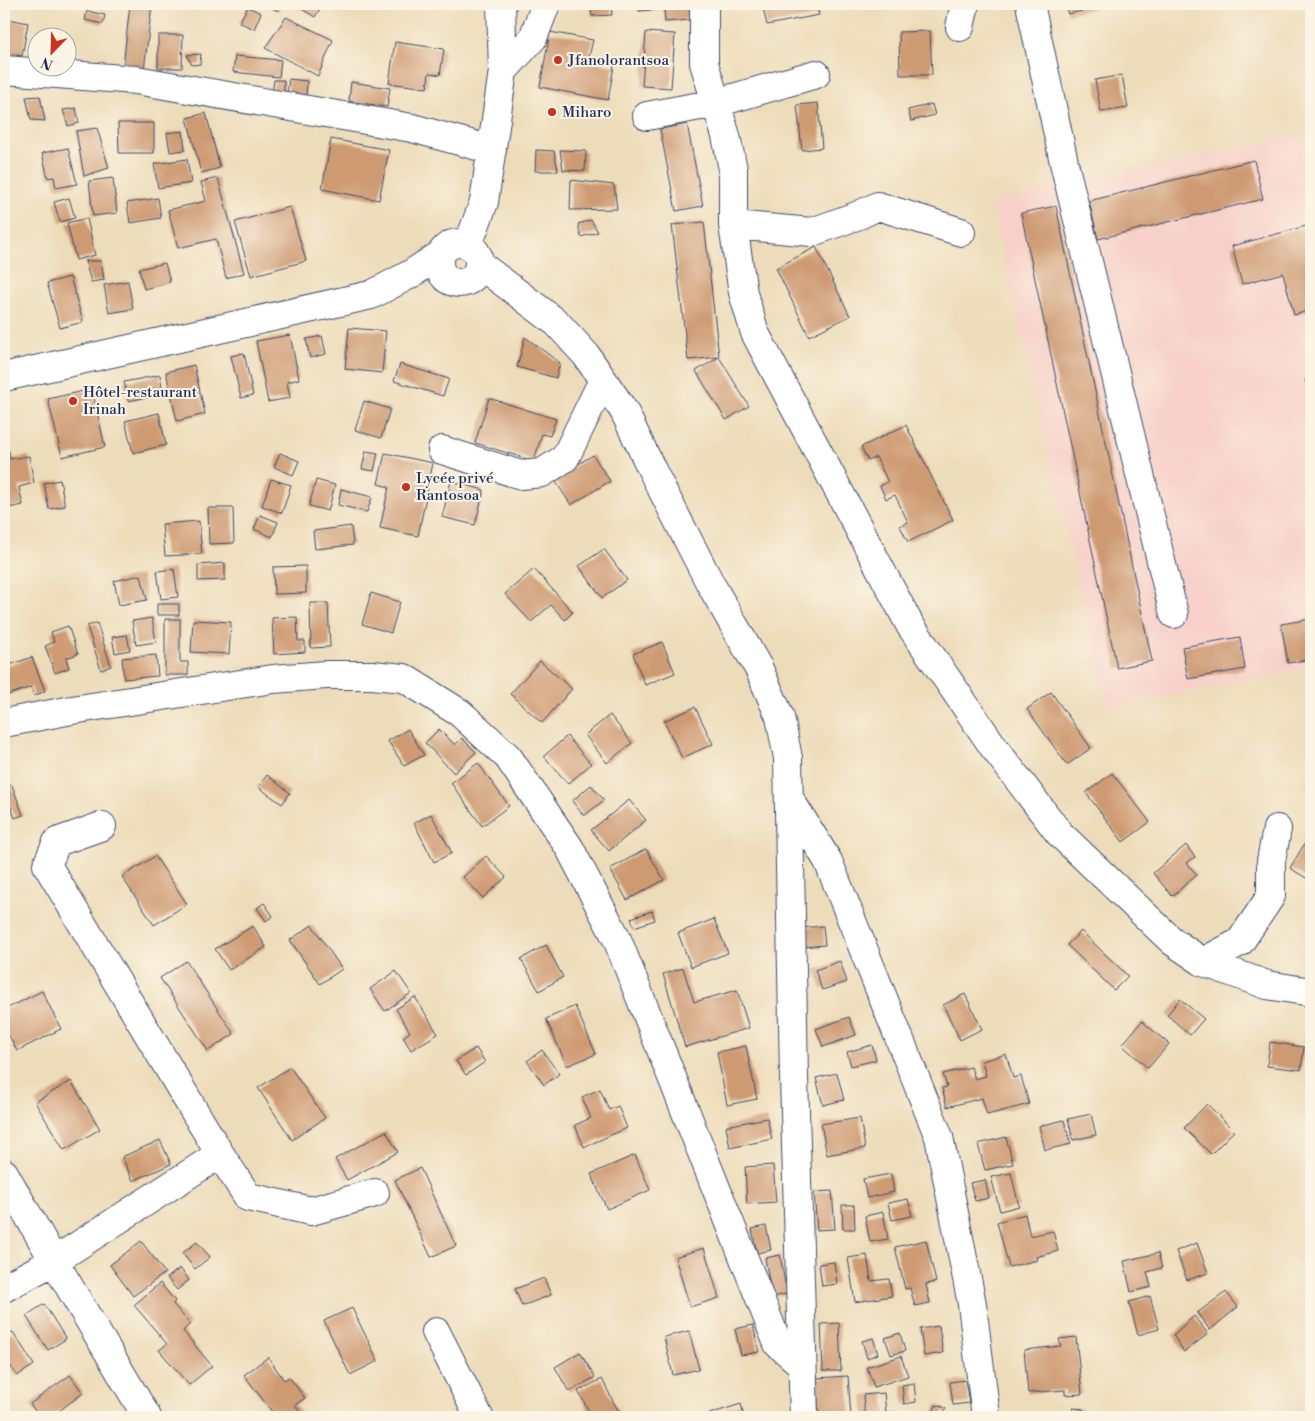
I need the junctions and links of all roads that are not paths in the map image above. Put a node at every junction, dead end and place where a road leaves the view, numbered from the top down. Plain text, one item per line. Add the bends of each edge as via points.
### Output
1 (501, 4) edge
2 (546, 4) edge
3 (704, 4) edge
4 (1030, 4) edge
5 (4, 70) edge
6 (503, 71) junction
7 (816, 74) dead end
8 (716, 103) junction
9 (647, 116) dead end
10 (492, 150) junction
11 (733, 225) junction
12 (961, 232) dead end
13 (456, 262) junction
14 (4, 378) edge
15 (603, 380) junction
16 (442, 450) dead end
17 (1174, 614) dead end
18 (4, 723) edge
19 (788, 797) junction
20 (102, 826) dead end
21 (1277, 829) dead end
22 (1203, 962) junction
23 (1311, 992) edge
24 (220, 1154) junction
25 (4, 1173) edge
26 (375, 1193) dead end
27 (54, 1261) junction
28 (4, 1288) edge
29 (436, 1332) dead end
30 (801, 1364) junction
31 (147, 1417) edge
32 (479, 1417) edge
33 (804, 1417) edge
34 (986, 1417) edge

1 - 6 street
2 - 6 street via 533,38
3 - 8 street via 704,63
4 - 17 street via 1068,176
5 - 10 street via 136,80 412,128
6 - 10 street
7 - 8 street
8 - 9 street
8 - 11 street via 733,169
10 - 13 street via 484,202
11 - 12 street via 812,232 878,206
11 - 22 street via 743,293 755,333 910,625 995,749 1059,833 1172,941
13 - 14 street via 409,275 371,295
13 - 15 street via 528,300 557,323
15 - 16 street via 565,458 542,473 521,474
15 - 19 street via 624,412 706,574 759,669 780,717 788,758
18 - 30 street via 273,679 326,675 404,678 460,713 508,757 569,847 617,939 778,1344
19 - 30 street
19 - 34 street via 828,861 939,1137 972,1304
20 - 24 street via 57,842 47,865
21 - 22 street via 1271,861 1271,896 1240,942
22 - 23 street via 1267,985
24 - 26 street via 248,1197 311,1211
24 - 27 street
25 - 27 street
27 - 28 street
27 - 31 street
29 - 32 street
30 - 33 street

